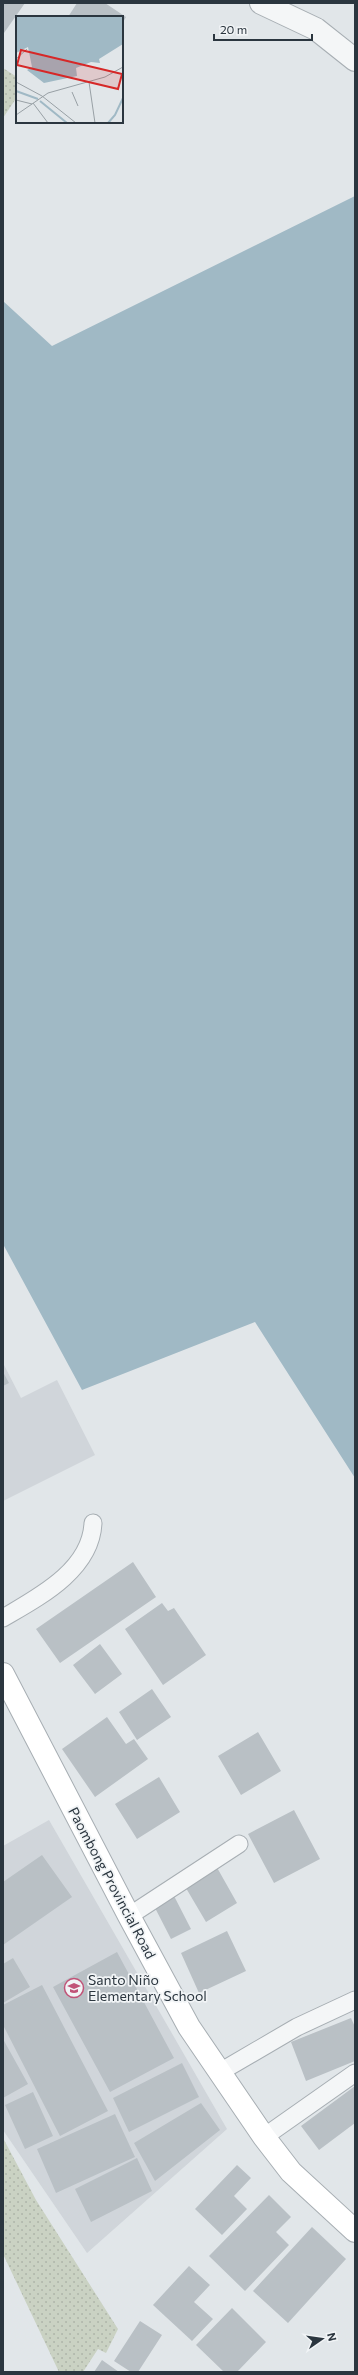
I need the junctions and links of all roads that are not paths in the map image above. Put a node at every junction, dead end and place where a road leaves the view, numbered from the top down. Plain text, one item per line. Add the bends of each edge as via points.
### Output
1 (261, 3) edge
2 (355, 60) edge
3 (93, 1524) dead end
4 (3, 1618) edge
5 (3, 1674) edge
6 (239, 1844) dead end
7 (128, 1916) junction
8 (355, 2000) edge
9 (220, 2072) junction
10 (355, 2072) edge
11 (264, 2137) junction
12 (355, 2231) edge

1 - 2 street via 316,29
3 - 4 lane via 92,1538 87,1551 67,1573 40,1596
5 - 7 main road, Paombong Provincial Road
6 - 7 lane
7 - 9 main road, Paombong Provincial Road via 189,2027
8 - 9 lane via 297,2027
9 - 11 main road, Paombong Provincial Road
10 - 11 lane
11 - 12 main road, Paombong Provincial Road via 291,2172

